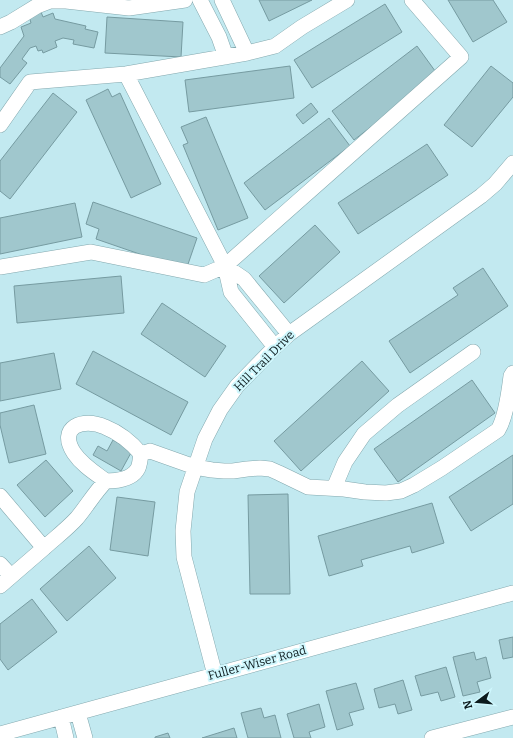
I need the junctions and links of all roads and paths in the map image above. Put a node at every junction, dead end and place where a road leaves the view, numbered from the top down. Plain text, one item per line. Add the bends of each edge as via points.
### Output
1 (185, 0) edge
2 (200, 0) edge
3 (222, 0) edge
4 (347, 0) edge
5 (412, 0) edge
6 (0, 27) edge
7 (247, 53) junction
8 (226, 57) junction
9 (126, 74) junction
10 (0, 125) edge
11 (513, 163) edge
12 (225, 266) junction
13 (0, 267) edge
14 (289, 334) junction
15 (275, 346) junction
16 (473, 352) dead end
17 (513, 373) edge
18 (141, 454) junction
19 (195, 466) junction
20 (106, 481) junction
21 (334, 488) junction
22 (0, 496) edge
23 (44, 548) junction
24 (0, 564) edge
25 (12, 576) junction
26 (0, 586) edge
27 (513, 593) edge
28 (215, 675) junction
29 (78, 713) junction
30 (61, 717) junction
31 (513, 717) edge
32 (0, 734) edge
33 (66, 738) edge
34 (85, 738) edge
35 (432, 738) edge

1 - 6 street via 129,8 50,1
2 - 8 street
3 - 7 street
4 - 7 street via 275,46
5 - 12 street via 461,57
7 - 8 street
8 - 9 street
9 - 10 street via 30,82
9 - 12 street
11 - 14 street, Hill Trail Drive via 481,196
12 - 13 street via 204,275 91,252
12 - 14 street via 244,279
12 - 15 street via 231,292
14 - 15 street, Hill Trail Drive
15 - 19 street, Hill Trail Drive via 237,386 220,410
16 - 21 street via 398,405 364,434 345,462
17 - 21 street via 498,430 442,468 400,491 386,493
18 - 19 street via 150,451
18 - 20 street via 138,469 132,476
18 - 20 street via 132,443 105,427 92,423 75,426 69,432 69,442 74,452 83,464
19 - 21 street via 224,471 270,469 308,487
19 - 28 street, Hill Trail Drive via 187,492 183,531 184,557
20 - 23 street via 76,519
22 - 23 street
23 - 25 street
24 - 25 street
25 - 26 street
27 - 28 street, Fuller-Wiser Road
28 - 29 street, Fuller-Wiser Road
29 - 30 street, Fuller-Wiser Road
29 - 34 street
30 - 32 street, Fuller-Wiser Road
30 - 33 street
31 - 35 street

